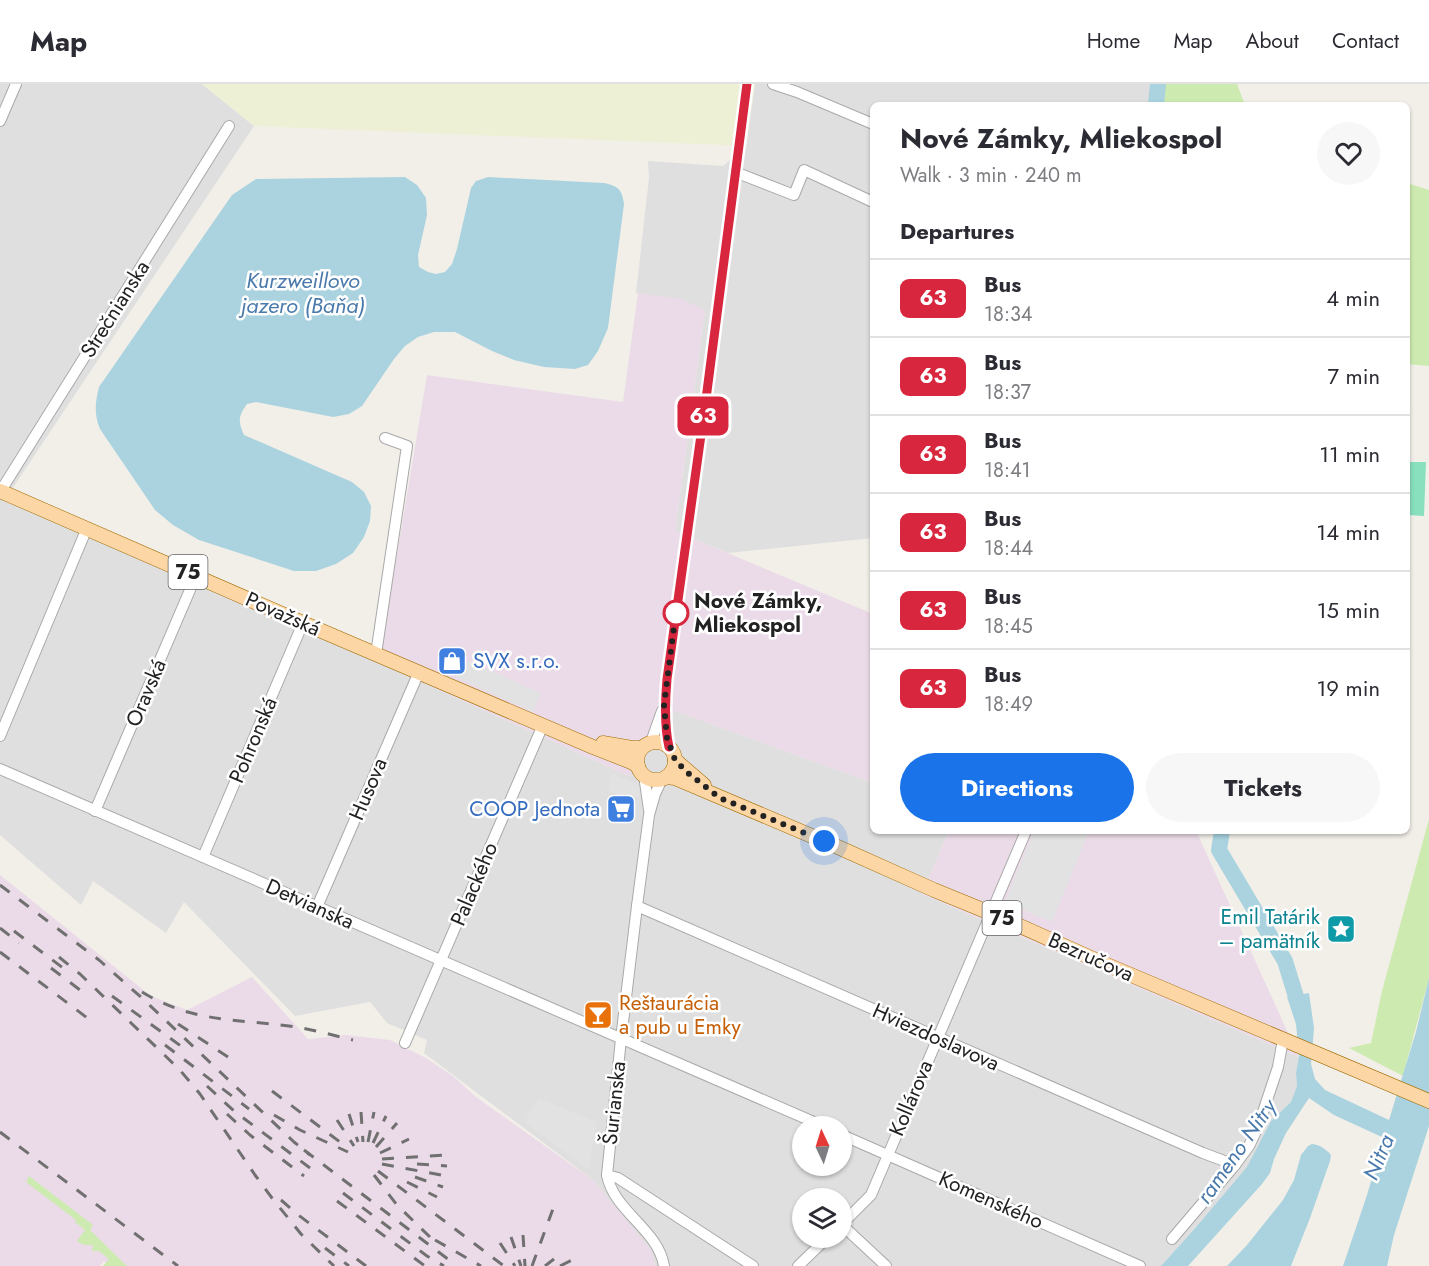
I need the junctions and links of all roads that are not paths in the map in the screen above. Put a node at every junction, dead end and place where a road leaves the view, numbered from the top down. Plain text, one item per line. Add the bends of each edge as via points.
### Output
1 (16, 84) edge
2 (747, 84) edge
3 (773, 84) edge
4 (0, 121) edge
5 (870, 123) edge
6 (229, 126) dead end
7 (735, 172) junction
8 (870, 201) edge
9 (385, 438) dead end
10 (0, 491) edge
11 (87, 528) junction
12 (196, 576) junction
13 (303, 623) junction
14 (376, 654) junction
15 (419, 672) junction
16 (664, 705) junction
17 (543, 725) junction
18 (567, 735) junction
19 (0, 736) edge
20 (647, 745) junction
21 (672, 754) junction
22 (0, 769) edge
23 (641, 771) junction
24 (664, 778) junction
25 (720, 798) junction
26 (95, 810) junction
27 (650, 815) junction
28 (1025, 834) edge
29 (203, 857) junction
30 (637, 906) junction
31 (317, 907) junction
32 (991, 913) junction
33 (441, 961) junction
34 (937, 1038) junction
35 (621, 1039) junction
36 (405, 1042) dead end
37 (1286, 1044) junction
38 (1429, 1101) edge
39 (800, 1116) edge
40 (852, 1139) edge
41 (887, 1155) junction
42 (1235, 1166) junction
43 (607, 1175) junction
44 (852, 1215) edge
45 (852, 1234) edge
46 (1172, 1239) dead end
47 (817, 1248) edge
48 (664, 1266) edge
49 (753, 1266) edge
50 (798, 1266) edge
51 (886, 1266) edge
52 (1140, 1266) edge

1 - 4 street
2 - 7 street
3 - 5 street
6 - 10 street, Strečnianska
7 - 8 street via 794,195 804,170
7 - 16 street
9 - 14 street via 408,446
10 - 11 main road, Považská / 75
11 - 12 main road, Považská / 75
11 - 19 street
12 - 13 main road, Považská / 75
12 - 26 street, Oravská
13 - 14 main road, Považská / 75
13 - 29 street, Pohronská
14 - 15 main road, Považská / 75
15 - 17 main road, Považská / 75 via 454,681
15 - 31 street, Husova
16 - 20 street
16 - 21 street
17 - 18 main road, Považská / 75
17 - 33 street, Palackého
18 - 20 main road, Považská / 75 via 622,747
18 - 23 main road, Považská / 75 via 632,762
20 - 21 main road, Bezručova / 75 via 661,742
20 - 23 main road via 638,756
21 - 24 main road via 673,770
21 - 25 main road, Bezručova / 75 via 688,773
22 - 26 street, Detvianska
23 - 24 main road, Bezručova / 75 via 652,779
23 - 27 street, Šurianska
24 - 25 main road, Bezručova / 75 via 675,778
24 - 27 street, Šurianska
25 - 32 main road, Bezručova / 75
26 - 29 street, Detvianska
27 - 30 street, Šurianska
28 - 32 street, Kollárova
29 - 31 street, Detvianska
30 - 34 street, Hviezdoslavova
30 - 35 street, Šurianska
31 - 33 street, Detvianska
32 - 34 street, Kollárova
32 - 37 main road, Bezručova / 75
33 - 35 street, Detvianska
33 - 36 street, Palackého
34 - 41 street, Kollárova
34 - 42 street, Hviezdoslavova
35 - 39 street
35 - 43 street, Šurianska
37 - 38 main road, Bezručova / 75
37 - 42 street via 1258,1127
40 - 41 street, Komenského
41 - 44 street, Kollárova via 871,1195
41 - 52 street, Komenského
42 - 46 street
43 - 48 street, Šurianska via 612,1192 654,1241
43 - 49 street via 618,1178
45 - 51 street
47 - 50 street

